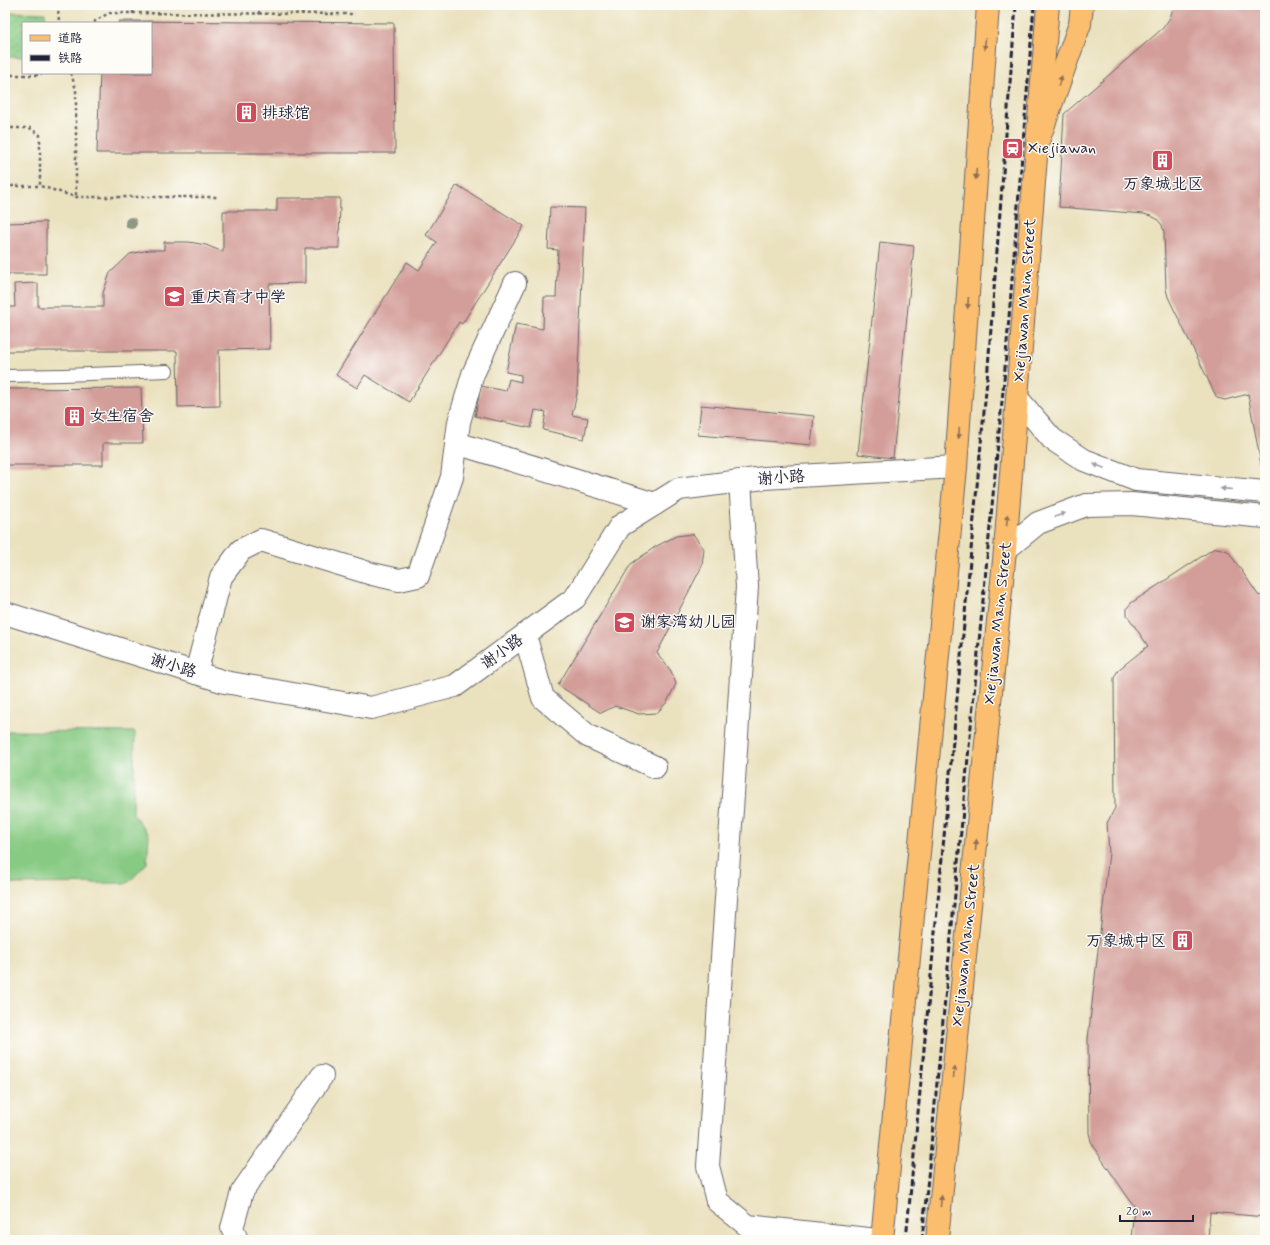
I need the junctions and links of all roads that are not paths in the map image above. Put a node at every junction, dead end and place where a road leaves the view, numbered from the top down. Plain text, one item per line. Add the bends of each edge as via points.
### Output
1 (1048, 5) edge
2 (1082, 5) edge
3 (987, 8) edge
4 (1037, 144) junction
5 (515, 283) dead end
6 (167, 371) dead end
7 (5, 376) edge
8 (1018, 399) junction
9 (456, 444) junction
10 (956, 467) junction
11 (740, 481) junction
12 (1265, 492) edge
13 (655, 504) junction
14 (1265, 517) edge
15 (1005, 550) junction
16 (5, 613) edge
17 (525, 635) junction
18 (196, 673) junction
19 (655, 766) dead end
20 (322, 1076) dead end
21 (237, 1240) edge
22 (878, 1240) edge
23 (882, 1240) edge
24 (938, 1240) edge

1 - 4 main road, Xiejiawan Main Street
4 -> 2 main road via 1080,24
3 -> 10 main road
4 - 8 main road, Xiejiawan Main Street
5 - 9 street via 473,374 458,422
6 - 7 lane
12 -> 8 street via 1136,480 1084,460 1052,439
15 -> 8 main road, Xiejiawan Main Street
9 - 13 street
9 - 18 street via 452,477 418,576 399,580 372,574 262,540 241,550 221,577
10 - 11 street, 谢小路
10 - 23 main road
11 - 13 street, 谢小路 via 679,489
11 - 22 street via 747,587 708,1166 718,1201 748,1226
13 - 17 street, 谢小路 via 620,526 575,598
15 -> 14 street via 1038,523 1086,505 1132,504
24 -> 15 main road, Xiejiawan Main Street
16 - 18 street, 谢小路
17 - 18 street, 谢小路 via 455,686 371,708 225,682
17 - 19 street via 543,698 588,736
20 - 21 street via 242,1192 232,1228

